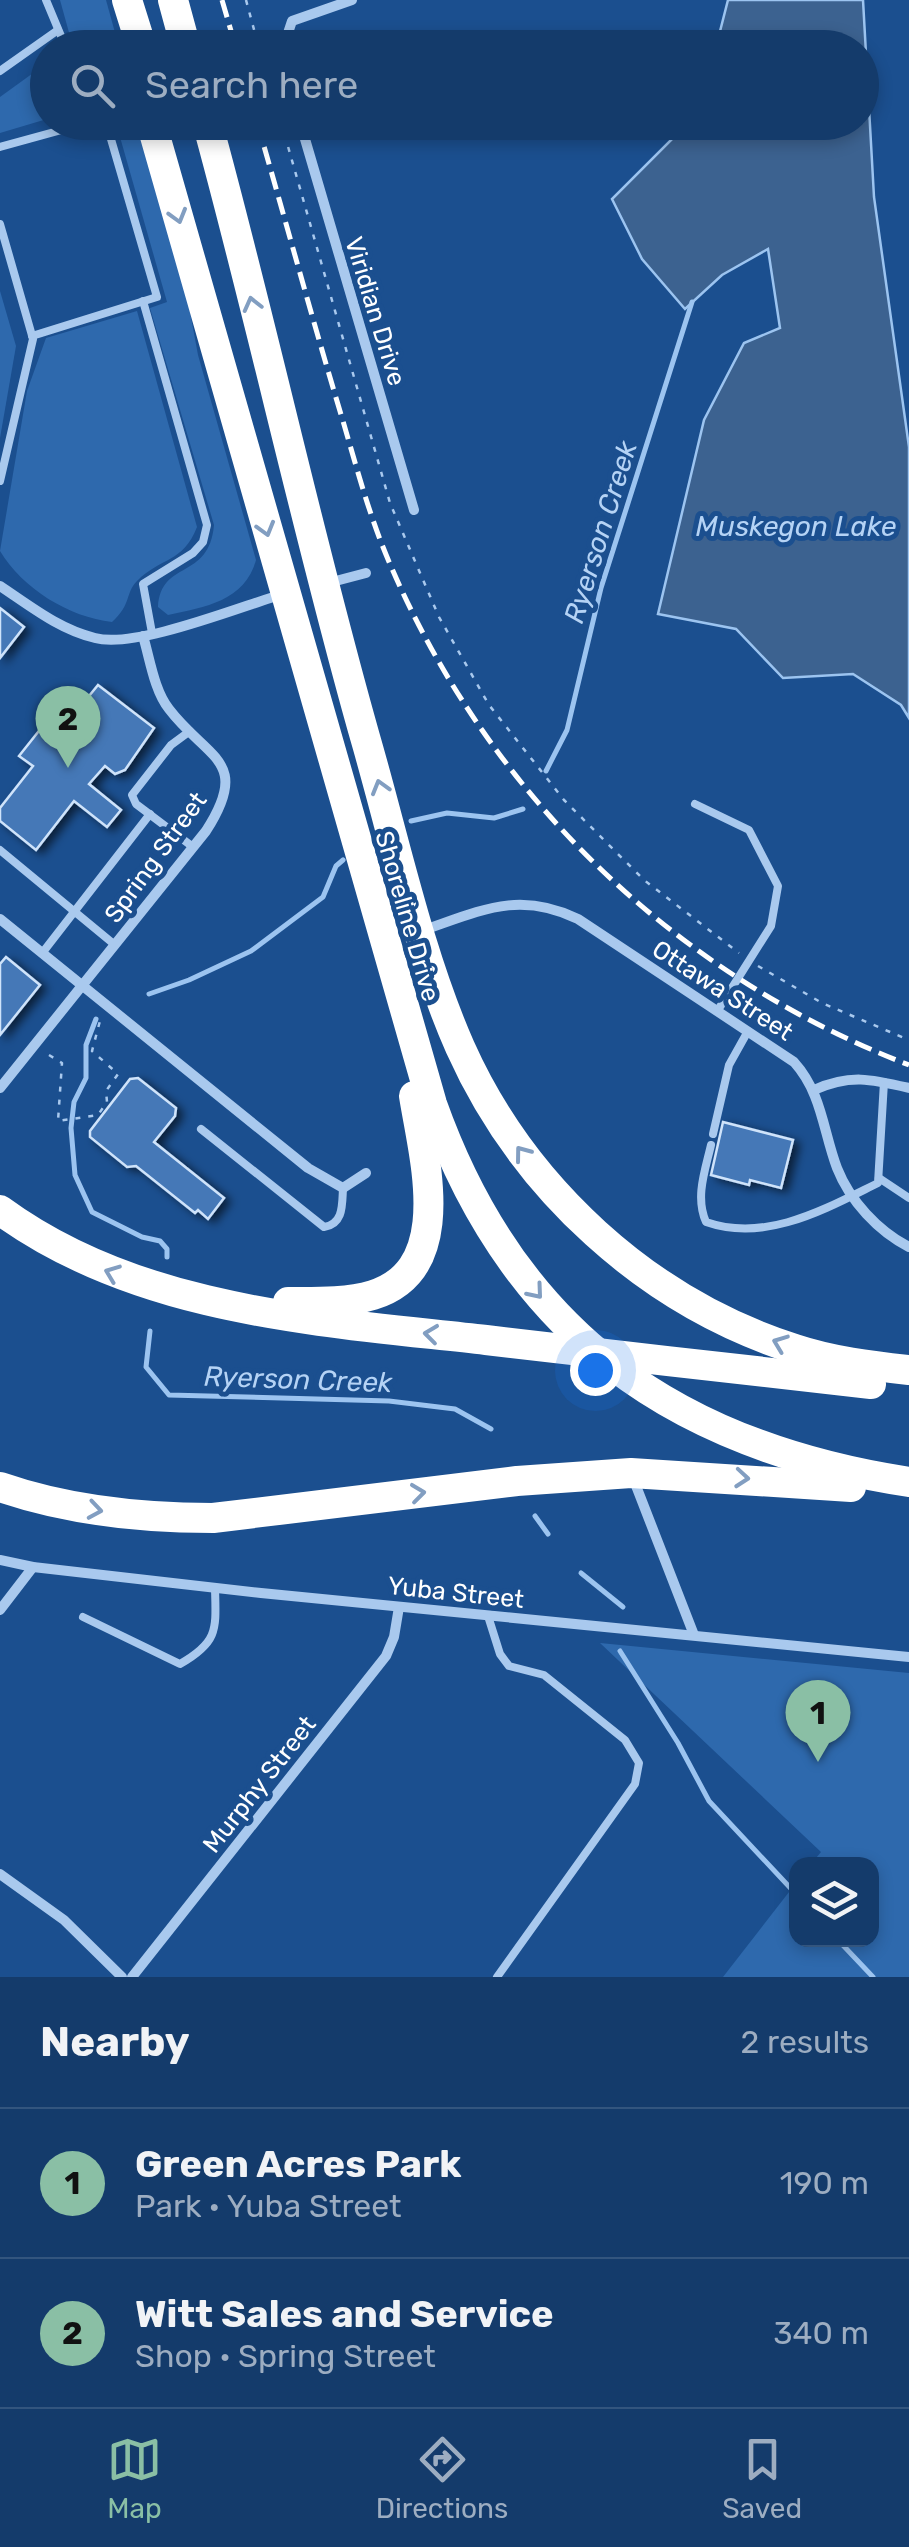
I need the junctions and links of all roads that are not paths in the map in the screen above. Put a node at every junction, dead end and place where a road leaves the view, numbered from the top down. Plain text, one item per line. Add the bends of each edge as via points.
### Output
1 (46, 0) edge
2 (115, 0) edge
3 (127, 0) edge
4 (173, 0) edge
5 (352, 0) edge
6 (58, 30) edge
7 (124, 30) edge
8 (136, 30) edge
9 (181, 30) edge
10 (289, 30) edge
11 (30, 50) edge
12 (0, 71) edge
13 (30, 139) edge
14 (111, 140) edge
15 (156, 140) edge
16 (169, 140) edge
17 (210, 140) edge
18 (212, 140) edge
19 (305, 140) edge
20 (0, 147) edge
21 (0, 224) edge
22 (142, 302) junction
23 (32, 336) junction
24 (221, 370) junction
25 (0, 481) edge
26 (414, 510) dead end
27 (366, 573) dead end
28 (322, 584) junction
29 (0, 586) edge
30 (284, 594) junction
31 (147, 635) junction
32 (312, 692) junction
33 (190, 730) junction
34 (696, 804) dead end
35 (150, 814) junction
36 (193, 847) junction
37 (0, 850) edge
38 (76, 911) junction
39 (0, 918) edge
40 (421, 931) junction
41 (115, 945) junction
42 (43, 952) junction
43 (84, 985) junction
44 (402, 1004) junction
45 (718, 1010) junction
46 (749, 1030) junction
47 (884, 1082) junction
48 (0, 1088) edge
49 (909, 1088) edge
50 (814, 1090) junction
51 (201, 1129) dead end
52 (713, 1134) dead end
53 (711, 1145) dead end
54 (366, 1173) dead end
55 (879, 1178) junction
56 (344, 1188) junction
57 (853, 1196) junction
58 (909, 1198) edge
59 (0, 1210) edge
60 (909, 1246) edge
61 (232, 1304) junction
62 (597, 1353) junction
63 (909, 1370) edge
64 (909, 1388) edge
65 (630, 1473) junction
66 (909, 1482) edge
67 (0, 1487) edge
68 (909, 1490) edge
69 (0, 1560) edge
70 (33, 1567) junction
71 (216, 1588) junction
72 (399, 1607) junction
73 (0, 1610) edge
74 (83, 1616) dead end
75 (488, 1616) junction
76 (694, 1635) junction
77 (909, 1656) edge
78 (0, 1874) edge
79 (122, 1977) edge
80 (132, 1977) edge
81 (498, 1977) edge

1 - 6 lane
2 - 7 highway
3 - 8 highway
4 - 9 highway
5 - 10 street via 292,20
11 - 12 lane
13 - 20 lane
14 - 22 lane via 157,297
15 -> 24 highway, Shoreline Drive
16 - 17 highway via 181,167 203,166
28 -> 18 highway, Shoreline Drive
19 - 26 street, Viridian Drive
21 - 23 lane
22 - 23 lane
22 - 31 lane via 206,526 203,542 143,584
23 - 25 lane
24 - 28 highway via 242,360 254,368
24 -> 30 highway, Shoreline Drive
27 - 28 street
40 -> 28 highway, Shoreline Drive
29 - 31 street via 71,631 108,641
30 - 31 street
30 - 32 highway, Shoreline Drive
31 - 33 street, Spring Street via 161,696
32 - 40 highway via 340,747 396,935 407,944
32 - 44 highway, Shoreline Drive
33 - 35 lane via 132,795
33 - 36 street, Spring Street via 216,758 226,782 220,809
34 - 45 lane via 748,830 778,886 772,926
35 - 36 lane
35 - 38 lane
36 - 41 street, Spring Street
37 - 38 lane
38 - 41 lane
38 - 42 lane
39 - 42 street
40 - 45 street, Ottawa Street via 510,902 546,906 578,919
63 -> 40 highway, Shoreline Drive via 836,1360 755,1334 685,1299 613,1250 542,1179 496,1115 459,1044
41 - 43 street, Spring Street
42 - 43 street
43 - 48 street, Spring Street
43 - 56 street via 308,1168
44 - 61 highway via 429,1201 425,1237 410,1270 370,1296
44 -> 62 highway, Shoreline Drive via 446,1144 481,1217 537,1294
45 - 46 street, Ottawa Street
46 - 50 street, Ottawa Street via 794,1062
46 - 52 lane via 729,1065
47 - 49 street
47 - 50 street via 837,1080
47 - 55 lane
50 - 57 street, Ottawa Street via 837,1168
51 - 56 lane via 324,1227 341,1214
53 - 57 lane via 700,1208 706,1222 717,1226 755,1230 784,1224
54 - 56 street
55 - 57 lane
55 - 58 lane
57 - 60 street, Ottawa Street via 876,1224
61 -> 59 highway via 91,1264
62 -> 61 highway
62 - 64 highway
62 - 66 highway, Shoreline Drive via 680,1412 726,1434 812,1462
67 -> 65 highway via 98,1511 214,1518
65 -> 68 highway
65 - 76 street
69 - 70 street, Yuba Street
70 - 71 street, Yuba Street
70 - 73 street
71 - 72 street, Yuba Street
71 - 74 lane via 216,1630 203,1651 180,1664
72 - 75 street, Yuba Street
72 - 80 street, Murphy Street via 386,1656
75 - 76 street, Yuba Street
75 - 81 lane via 509,1666 559,1686 625,1740 639,1762 635,1784
76 - 77 street, Yuba Street
78 - 79 street via 64,1920

